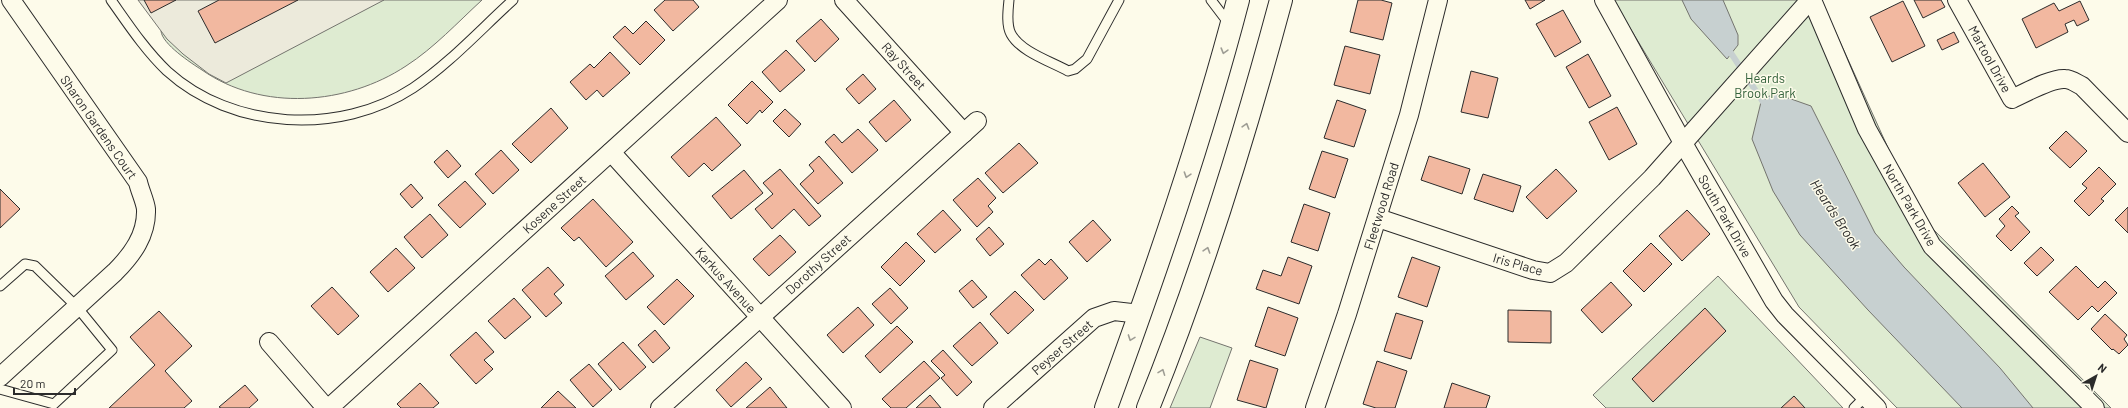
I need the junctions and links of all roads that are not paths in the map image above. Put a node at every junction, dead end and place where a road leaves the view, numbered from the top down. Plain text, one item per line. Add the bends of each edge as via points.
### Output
1 (11, 0) edge
2 (110, 0) edge
3 (513, 0) edge
4 (778, 0) edge
5 (844, 0) edge
6 (1009, 0) edge
7 (1119, 0) edge
8 (1211, 0) edge
9 (1238, 0) edge
10 (1281, 0) edge
11 (1438, 0) edge
12 (1604, 0) edge
13 (1811, 0) edge
14 (1957, 0) edge
15 (1231, 27) junction
16 (977, 121) dead end
17 (964, 133) junction
18 (2128, 133) edge
19 (1683, 143) junction
20 (611, 152) junction
21 (1378, 218) junction
22 (0, 286) edge
23 (77, 307) junction
24 (1140, 314) junction
25 (760, 317) junction
26 (269, 342) dead end
27 (0, 376) edge
28 (0, 390) edge
29 (1866, 404) edge
30 (328, 408) edge
31 (660, 408) edge
32 (842, 408) edge
33 (993, 408) edge
34 (1106, 408) edge
35 (1148, 408) edge
36 (1315, 408) edge
37 (2095, 408) edge

1 - 23 street, Sharon Gardens Court via 138,182 146,209 143,232 132,255
2 - 3 lane via 150,54 167,71 197,93 242,112 268,118 317,120 372,108 398,96 435,70
4 - 20 street, Kosene Street
5 - 17 street, Ray Street
6 - 7 lane via 1011,34 1025,48 1068,71 1075,70 1087,59
8 - 15 lane
9 - 15 highway
35 -> 10 highway via 1179,328 1227,189
11 - 21 street, Fleetwood Road via 1409,115
12 - 19 street, South Park Drive
13 - 19 street, Iris Place
13 - 37 street, North Park Drive via 1867,129 1932,246
14 - 18 street, Martool Drive via 2012,99 2055,80 2073,81 2082,86
15 -> 24 highway via 1187,173
16 - 17 street, Dorothy Street
17 - 25 street, Dorothy Street
19 - 21 street, Iris Place via 1652,178 1566,263 1550,273 1533,270
19 - 29 street, South Park Drive via 1778,306
20 - 25 street, Karkus Avenue
20 - 30 street, Kosene Street
21 - 36 street, Fleetwood Road
22 - 23 lane via 25,264 35,266
23 - 27 street, Sharon Gardens Court
23 - 28 lane via 112,350 54,404
24 - 33 street, Peyser Street via 1114,311 1094,318
24 -> 34 highway
25 - 31 street, Dorothy Street
25 - 32 street, Karkus Avenue
26 - 30 street

